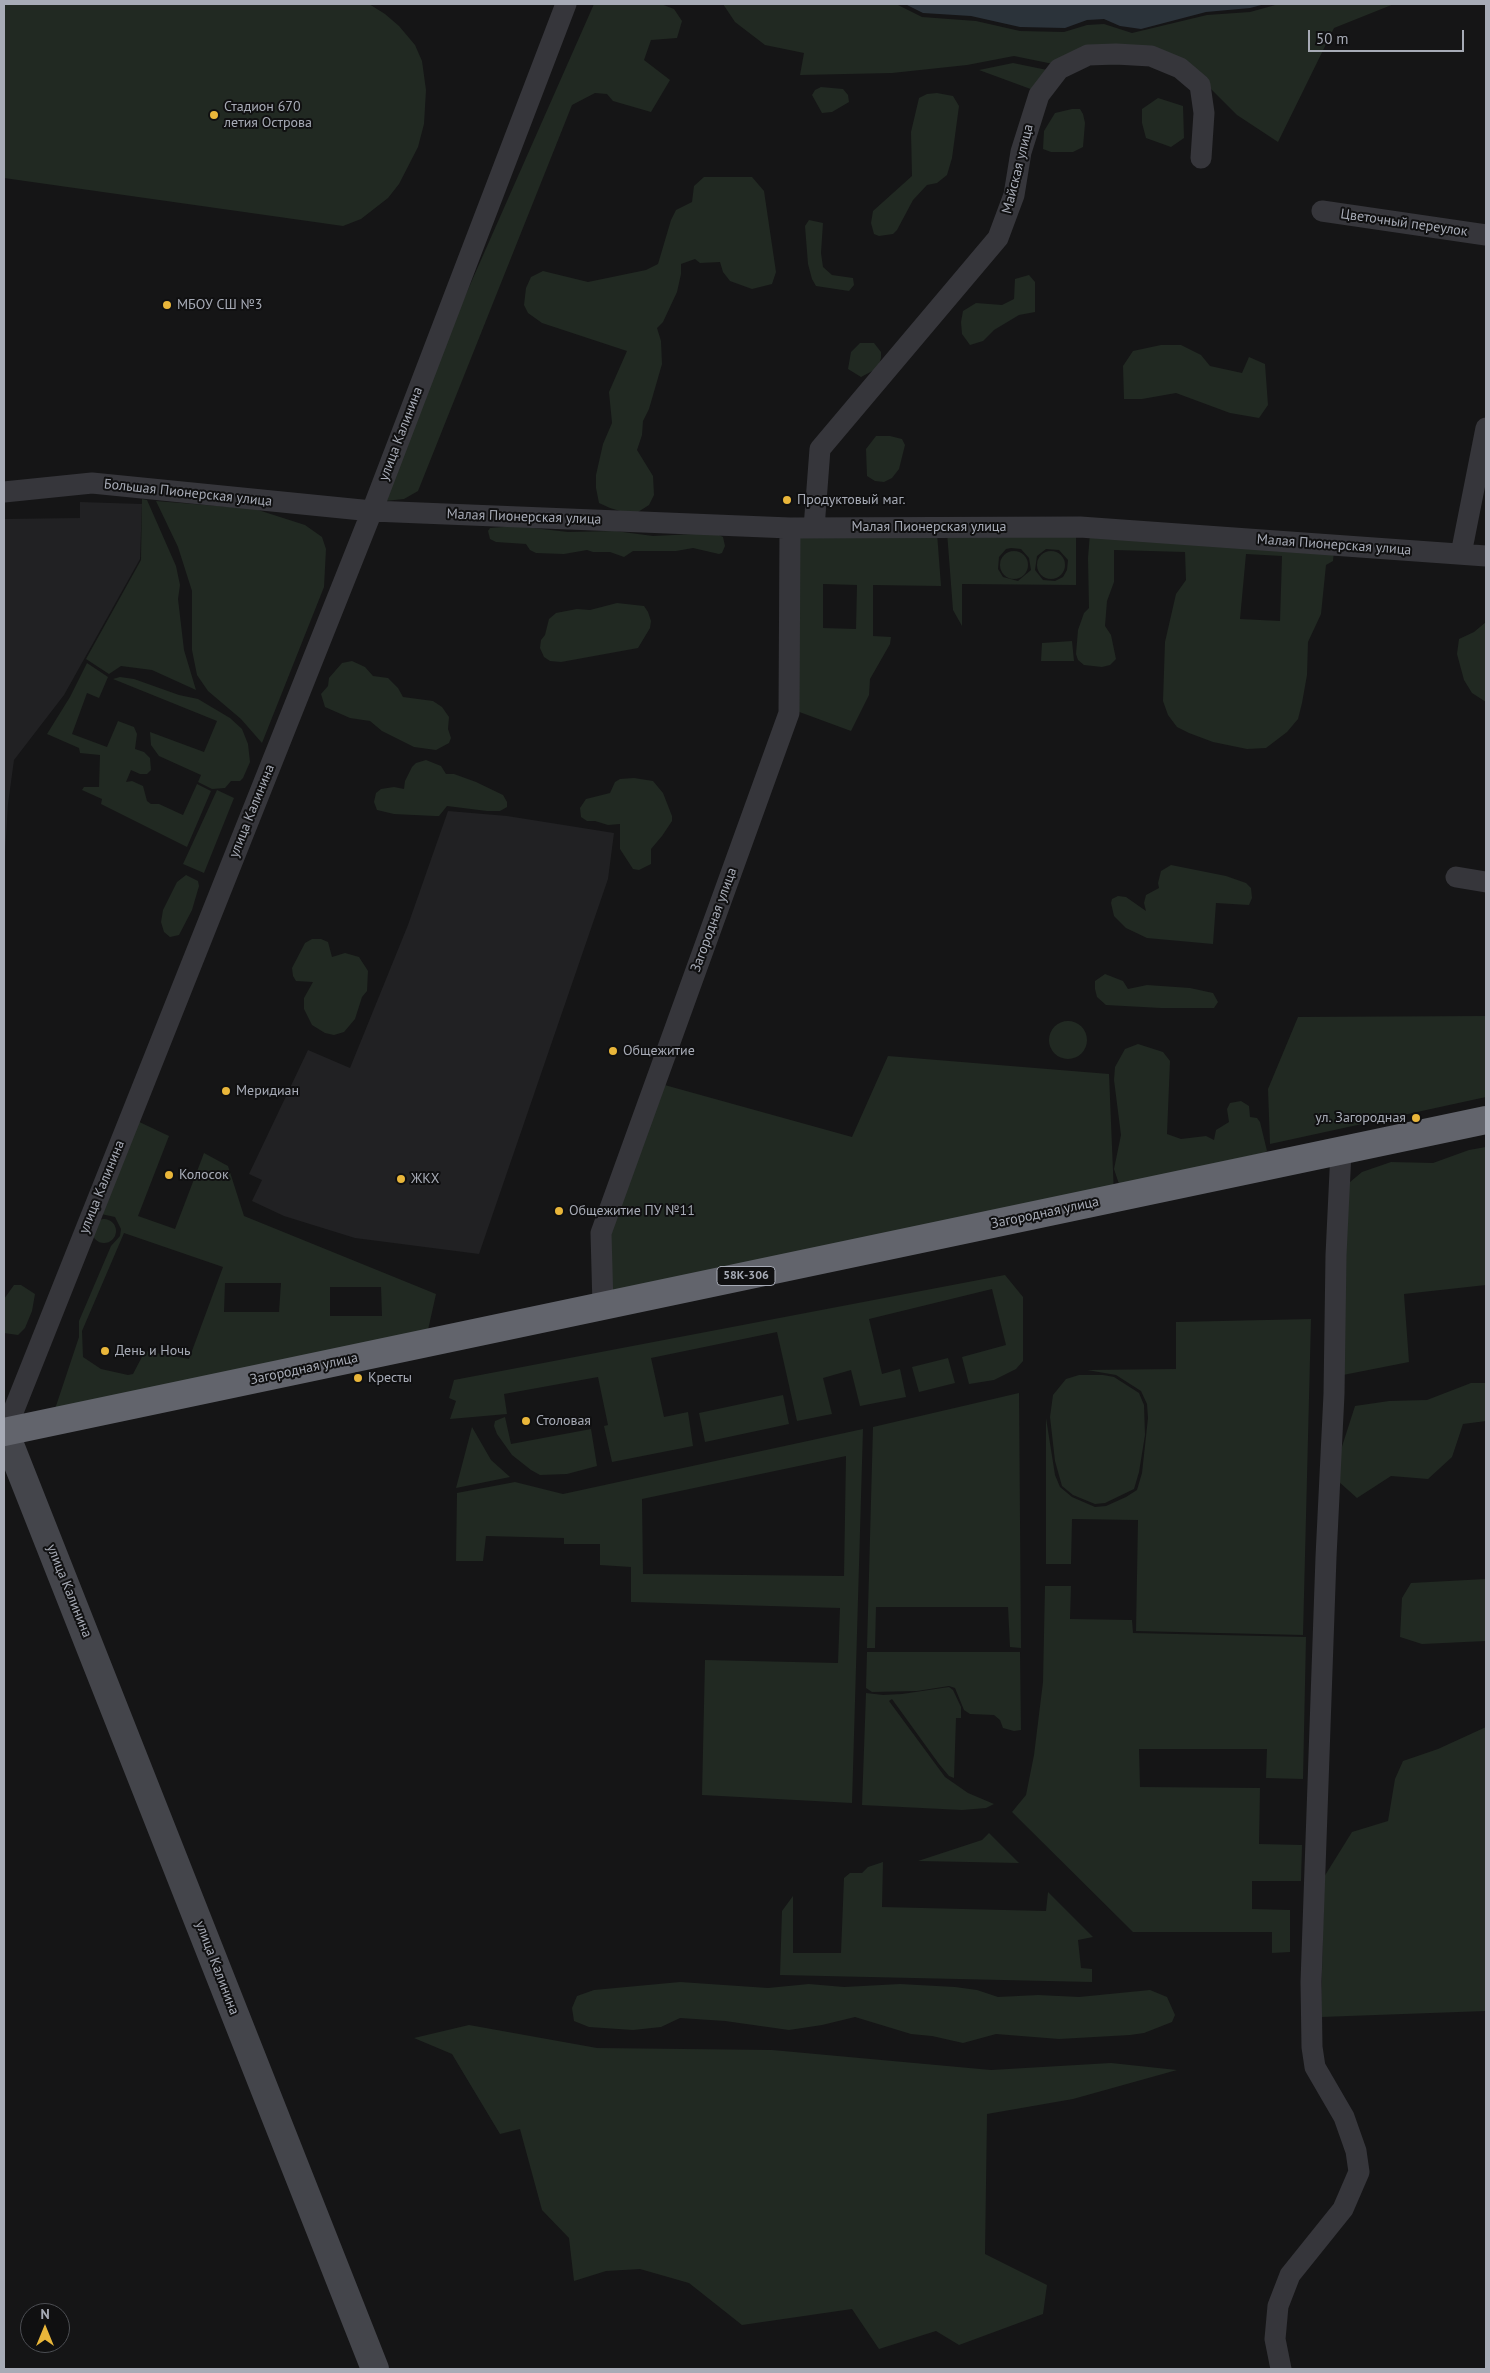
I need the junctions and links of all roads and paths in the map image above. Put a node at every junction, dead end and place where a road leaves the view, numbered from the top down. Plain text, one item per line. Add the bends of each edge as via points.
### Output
1 (566, 4) edge
2 (1201, 158) dead end
3 (1322, 211) dead end
4 (1486, 235) edge
5 (1486, 428) edge
6 (4, 492) edge
7 (372, 511) junction
8 (790, 528) junction
9 (814, 528) junction
10 (1461, 554) junction
11 (1486, 556) edge
12 (1456, 877) dead end
13 (1486, 882) edge
14 (1486, 1120) edge
15 (1341, 1151) junction
16 (603, 1306) junction
17 (4, 1432) edge
18 (374, 2369) edge
19 (1281, 2369) edge

1 - 7 street, улица Калинина
2 - 9 street, Майская улица via 1204,113 1200,85 1180,68 1151,56 1116,54 1088,55 1059,69 1039,95 1021,152 1014,196 998,238 820,449
3 - 4 street, Цветочный переулок
5 - 10 street
6 - 7 street, Большая Пионерская улица via 92,483
7 - 8 street, Малая Пионерская улица
7 - 17 street, улица Калинина
8 - 9 street, Малая Пионерская улица
8 - 16 street, Загородная улица via 789,713 601,1233
9 - 10 street, Малая Пионерская улица via 1080,527
10 - 11 street, Малая Пионерская улица
12 - 13 street
14 - 15 highway, Загородная улица / 58К-306
15 - 16 highway, Загородная улица / 58К-306
15 - 19 street via 1311,1982 1312,2047 1316,2067 1344,2117 1356,2151 1359,2172 1343,2209 1290,2275 1278,2306 1275,2339
16 - 17 highway, Загородная улица / 58К-306
17 - 18 main road, улица Калинина

